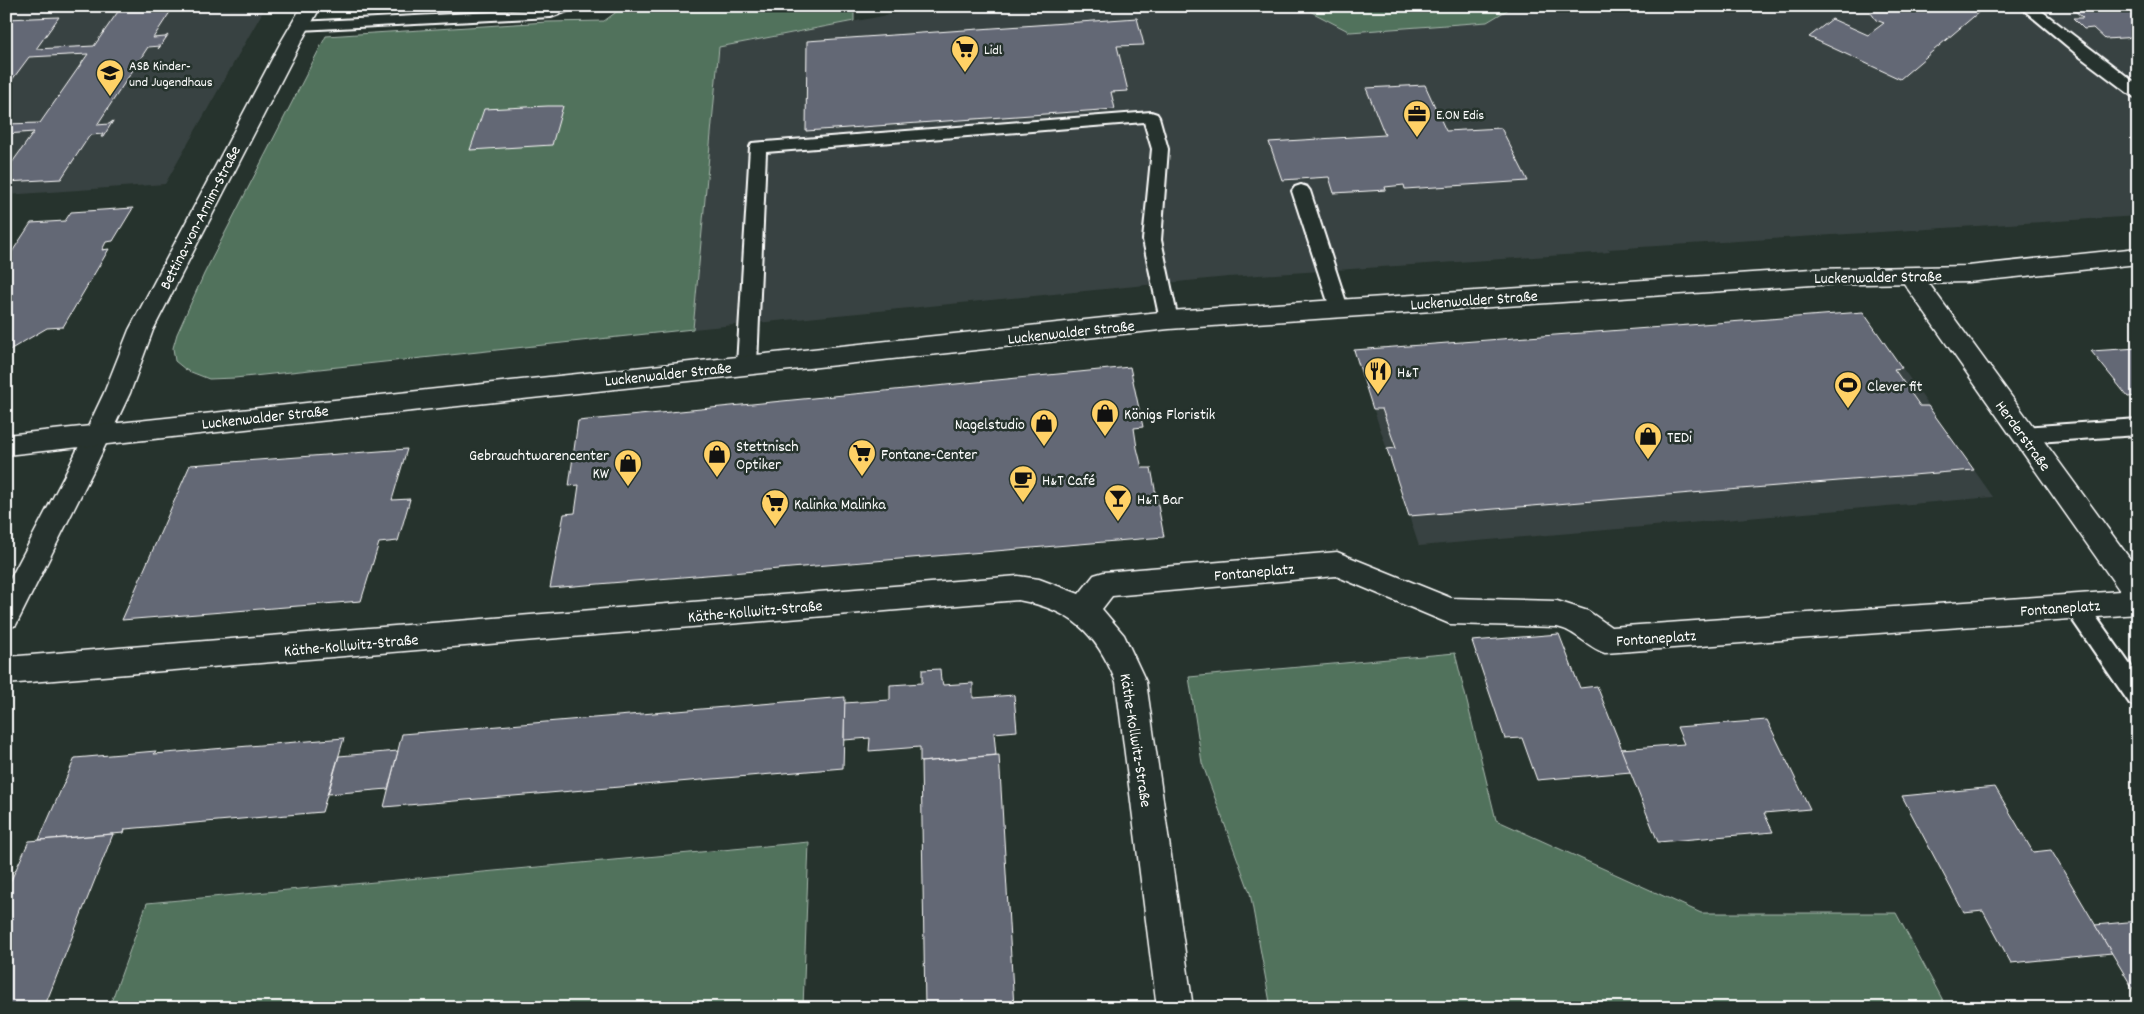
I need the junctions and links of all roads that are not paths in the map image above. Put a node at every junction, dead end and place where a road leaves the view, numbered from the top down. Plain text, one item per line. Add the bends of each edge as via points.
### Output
1 (568, 6) edge
2 (2026, 6) edge
3 (306, 16) edge
4 (2138, 93) edge
5 (1301, 191) dead end
6 (2138, 256) edge
7 (1910, 276) junction
8 (1339, 308) junction
9 (1169, 320) junction
10 (747, 365) junction
11 (2138, 427) edge
12 (98, 434) junction
13 (2024, 435) junction
14 (6, 444) edge
15 (2138, 593) edge
16 (2138, 602) edge
17 (2076, 605) junction
18 (1084, 610) junction
19 (6, 616) edge
20 (6, 671) edge
21 (2138, 696) edge
22 (1175, 1008) edge

1 - 3 lane via 551,13
2 - 4 lane
3 - 12 street, Bettina-von-Arnim-Straße via 141,330
5 - 8 lane
6 - 7 street, Luckenwalder Straße via 2018,270
7 - 8 street, Luckenwalder Straße via 1812,277
7 - 13 street, Herderstraße
8 - 9 street, Luckenwalder Straße
9 - 10 street, Luckenwalder Straße
9 - 10 lane via 1152,240 1160,148 1151,117 758,147
10 - 12 street, Luckenwalder Straße
11 - 13 lane
12 - 14 street, Luckenwalder Straße
12 - 19 street, Bettina-von-Arnim-Straße
13 - 15 street, Herderstraße
16 - 17 street, Fontaneplatz
17 - 18 street, Fontaneplatz via 1605,640 1590,626 1557,614 1450,611 1337,564 1104,584
17 - 21 lane
18 - 20 street, Käthe-Kollwitz-Straße via 1053,594 1018,588
18 - 22 street, Käthe-Kollwitz-Straße via 1113,641 1131,682

